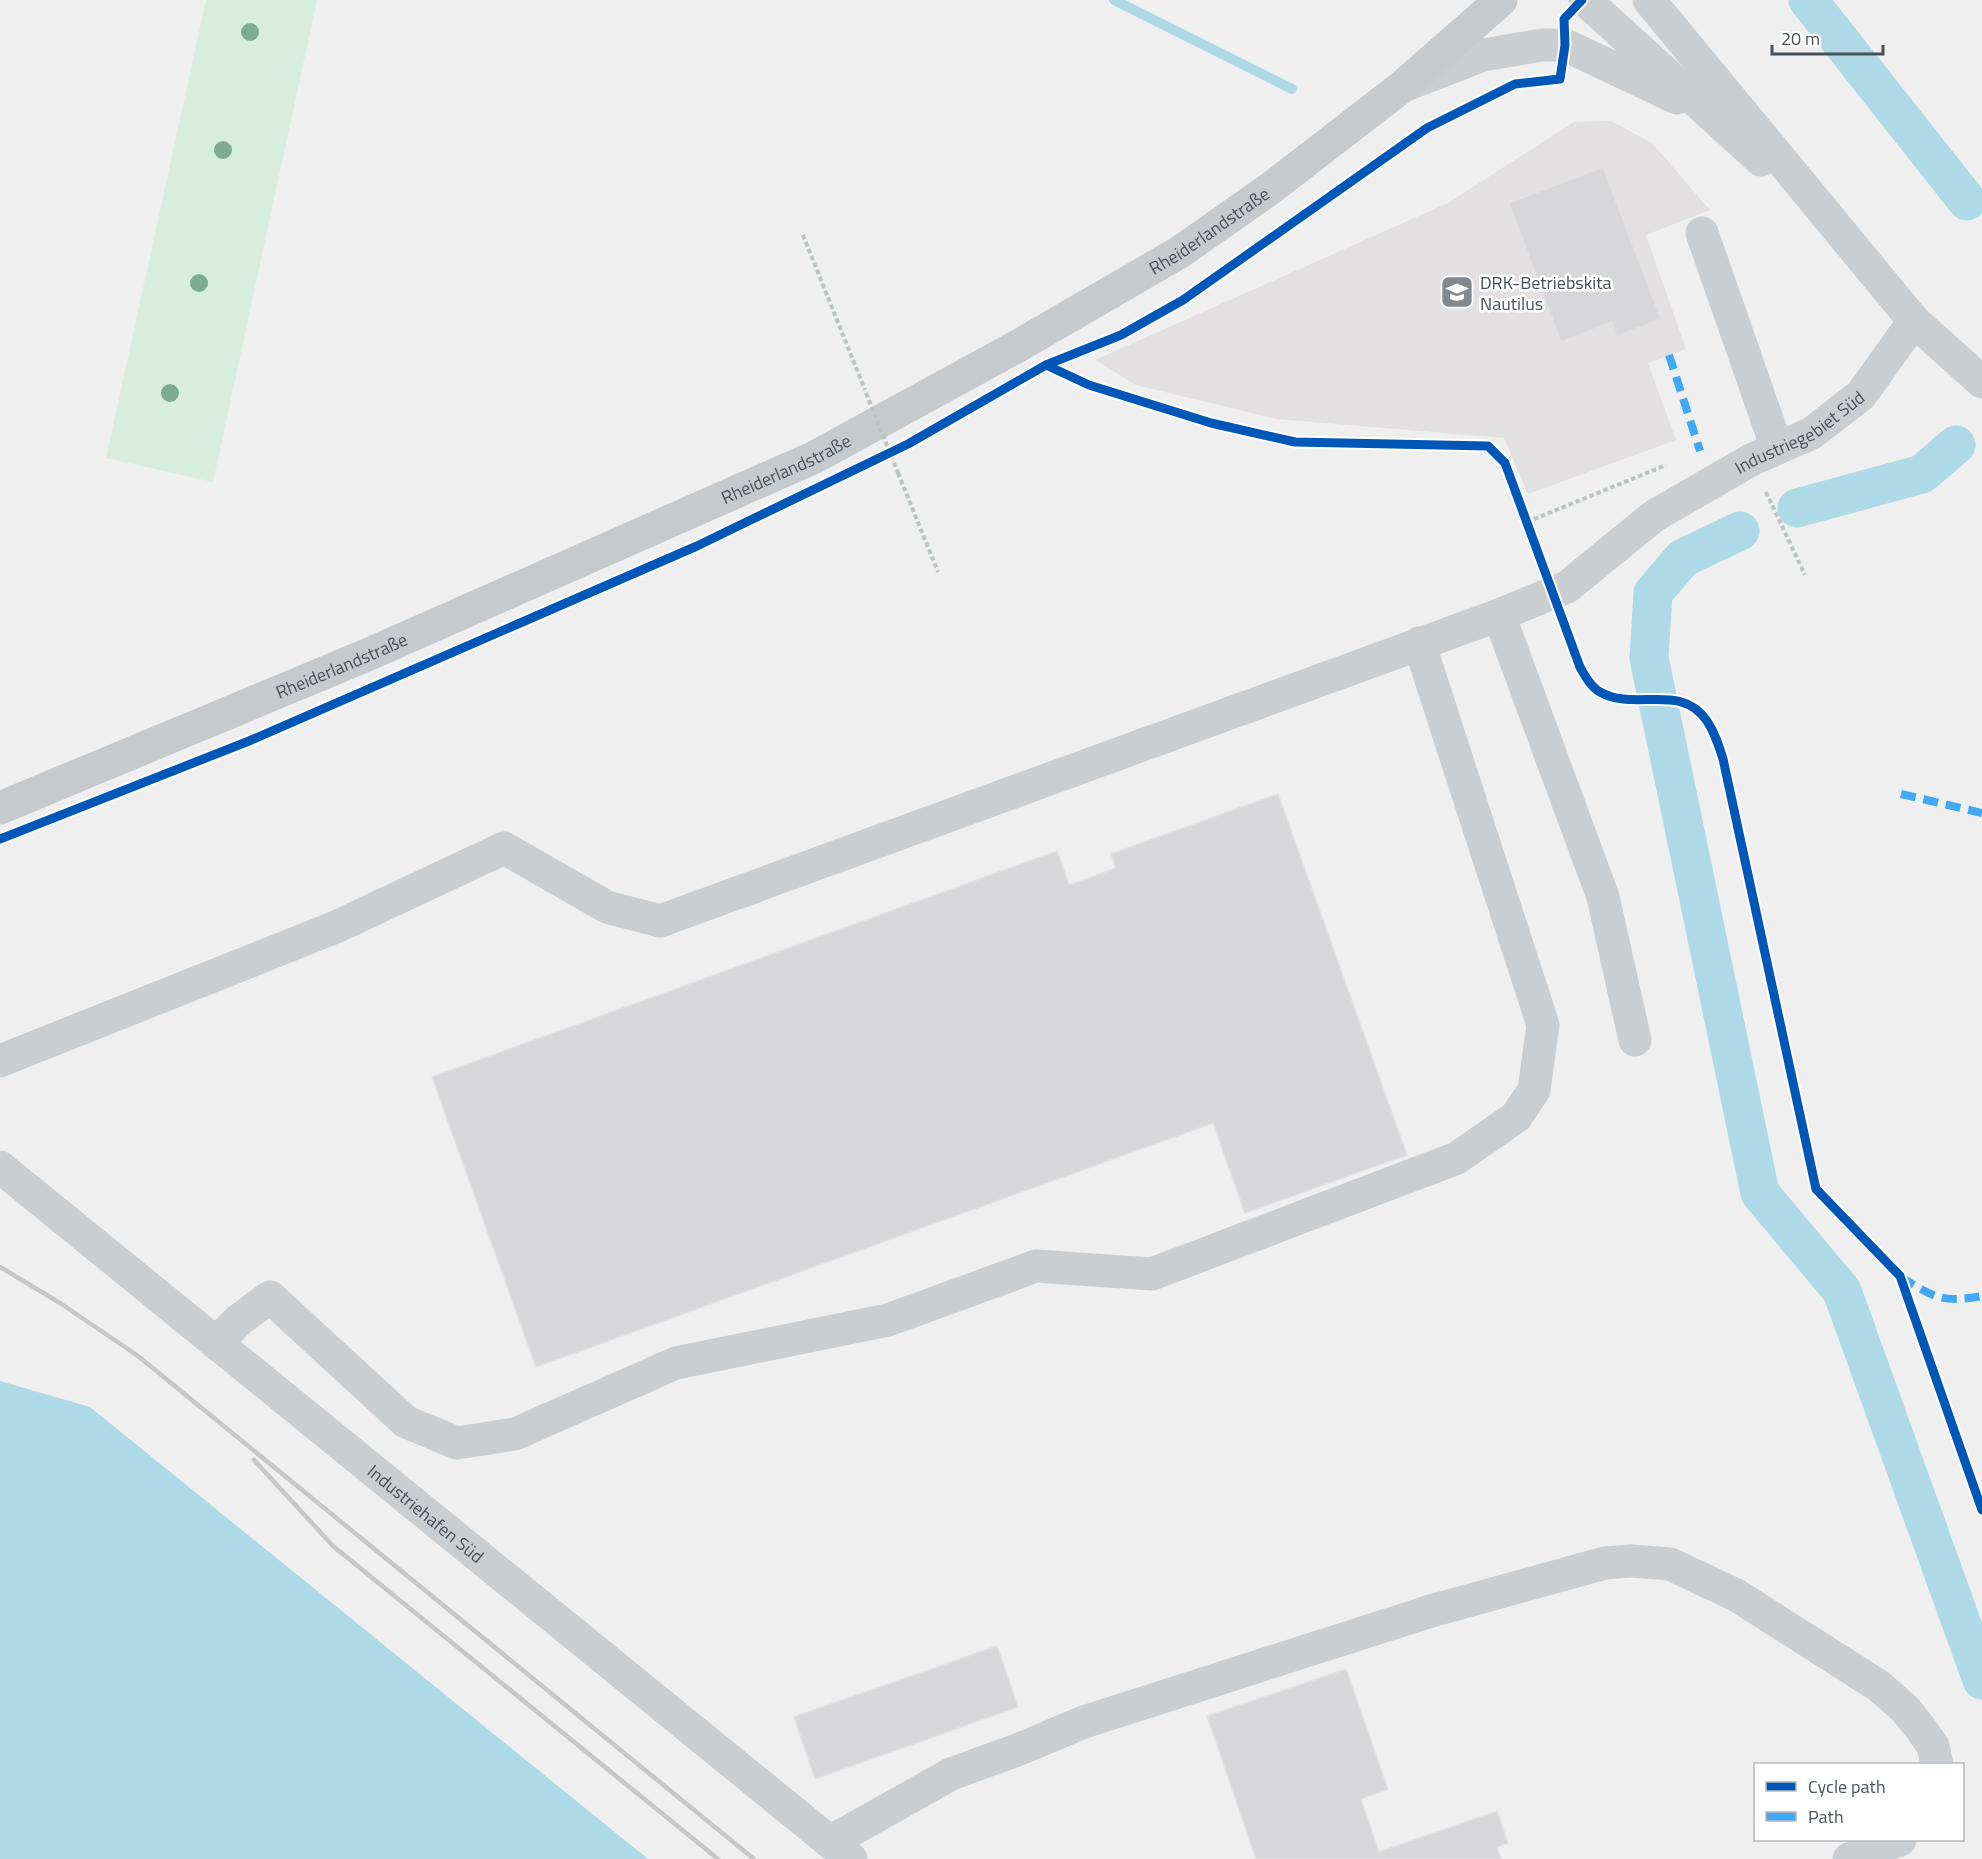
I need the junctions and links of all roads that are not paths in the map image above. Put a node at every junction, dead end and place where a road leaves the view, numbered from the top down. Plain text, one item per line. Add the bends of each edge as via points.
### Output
1 (1501, 0) edge
2 (1585, 0) edge
3 (1649, 0) edge
4 (1403, 86) junction
5 (1705, 112) junction
6 (1830, 219) junction
7 (1702, 233) dead end
8 (1914, 321) junction
9 (1982, 382) edge
10 (1777, 448) junction
11 (1499, 615) junction
12 (1419, 644) junction
13 (0, 808) edge
14 (1635, 1040) dead end
15 (0, 1061) edge
16 (0, 1167) edge
17 (216, 1343) junction
18 (1937, 1763) edge
19 (1895, 1841) edge
20 (841, 1851) edge
21 (1849, 1859) edge

1 - 4 main road, Rheiderlandstraße
2 - 5 street
3 - 6 street
4 - 5 street via 1483,55 1565,45
4 - 13 main road, Rheiderlandstraße via 1180,252 815,457 368,655
5 - 6 street
6 - 8 street
7 - 10 street
8 - 9 street
8 - 10 street, Industriegebiet Süd via 1861,396 1812,433
10 - 11 street, Industriegebiet Süd via 1654,516 1568,587
11 - 12 street, Industriegebiet Süd
11 - 14 street via 1603,897
12 - 15 street, Industriegebiet Süd via 660,921 607,907 504,848 336,927
12 - 17 street via 1543,1025 1534,1090 1516,1117 1456,1158 1152,1274 1036,1266 888,1320 676,1363 515,1434 457,1443 406,1422 270,1297
16 - 17 street, Industriehafen Süd
17 - 20 street, Industriehafen Süd
18 - 20 street via 1933,1746 1921,1729 1879,1686 1736,1595 1670,1564 1605,1563 1431,1611 1084,1722 951,1774
19 - 21 street

